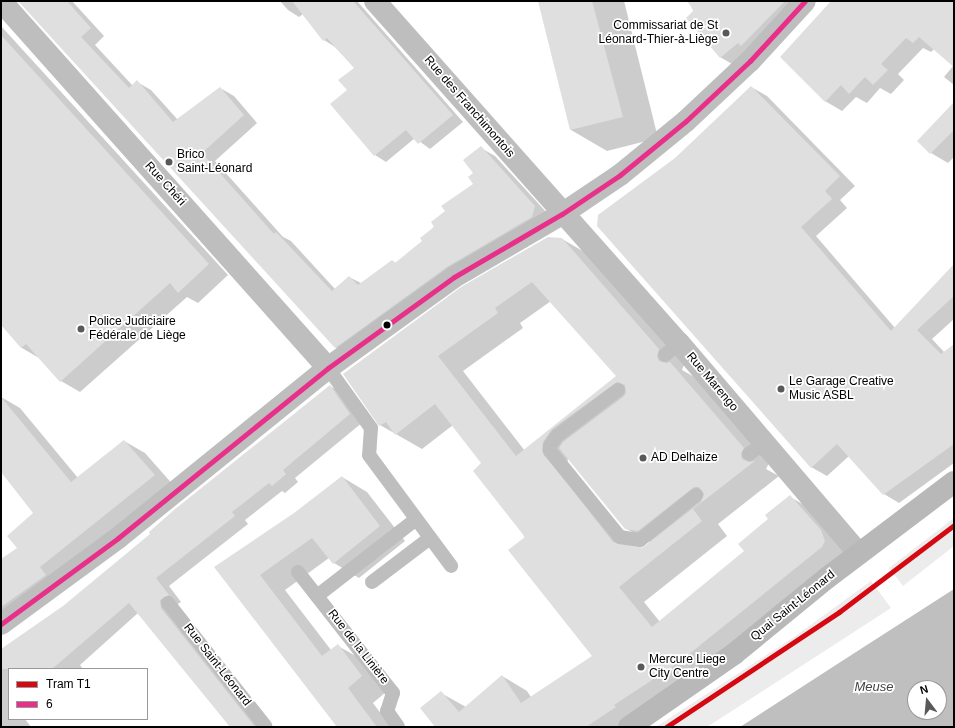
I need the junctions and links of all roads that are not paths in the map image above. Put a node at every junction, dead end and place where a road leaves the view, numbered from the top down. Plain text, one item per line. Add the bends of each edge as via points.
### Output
1 (1, 1) edge
2 (375, 1) edge
3 (805, 1) edge
4 (562, 214) junction
5 (328, 368) junction
6 (618, 390) dead end
7 (954, 482) edge
8 (696, 495) dead end
9 (415, 520) junction
10 (430, 538) junction
11 (859, 554) junction
12 (451, 566) dead end
13 (298, 572) dead end
14 (372, 582) dead end
15 (317, 596) junction
16 (168, 603) dead end
17 (1, 624) edge
18 (265, 726) dead end
19 (398, 727) edge
20 (629, 727) edge

1 - 5 street, Rue Chéri
2 - 4 street, Rue des Franchimontois
3 - 4 street via 750,61 686,121 620,175
4 - 5 street via 454,277
4 - 11 street, Rue Marengo via 756,449 827,514
5 - 9 lane via 371,428 369,455
5 - 17 street via 122,543
6 - 8 lane via 557,436 550,446 550,451 620,537 640,540
7 - 11 main road, Quai Saint-Léonard
9 - 10 lane
9 - 15 lane
10 - 12 lane
10 - 14 lane
11 - 20 main road, Quai Saint-Léonard via 734,654
13 - 15 lane, Rue de la Linière
15 - 19 lane, Rue de la Linière via 393,693 387,711
16 - 18 lane, Rue Saint-Léonard

